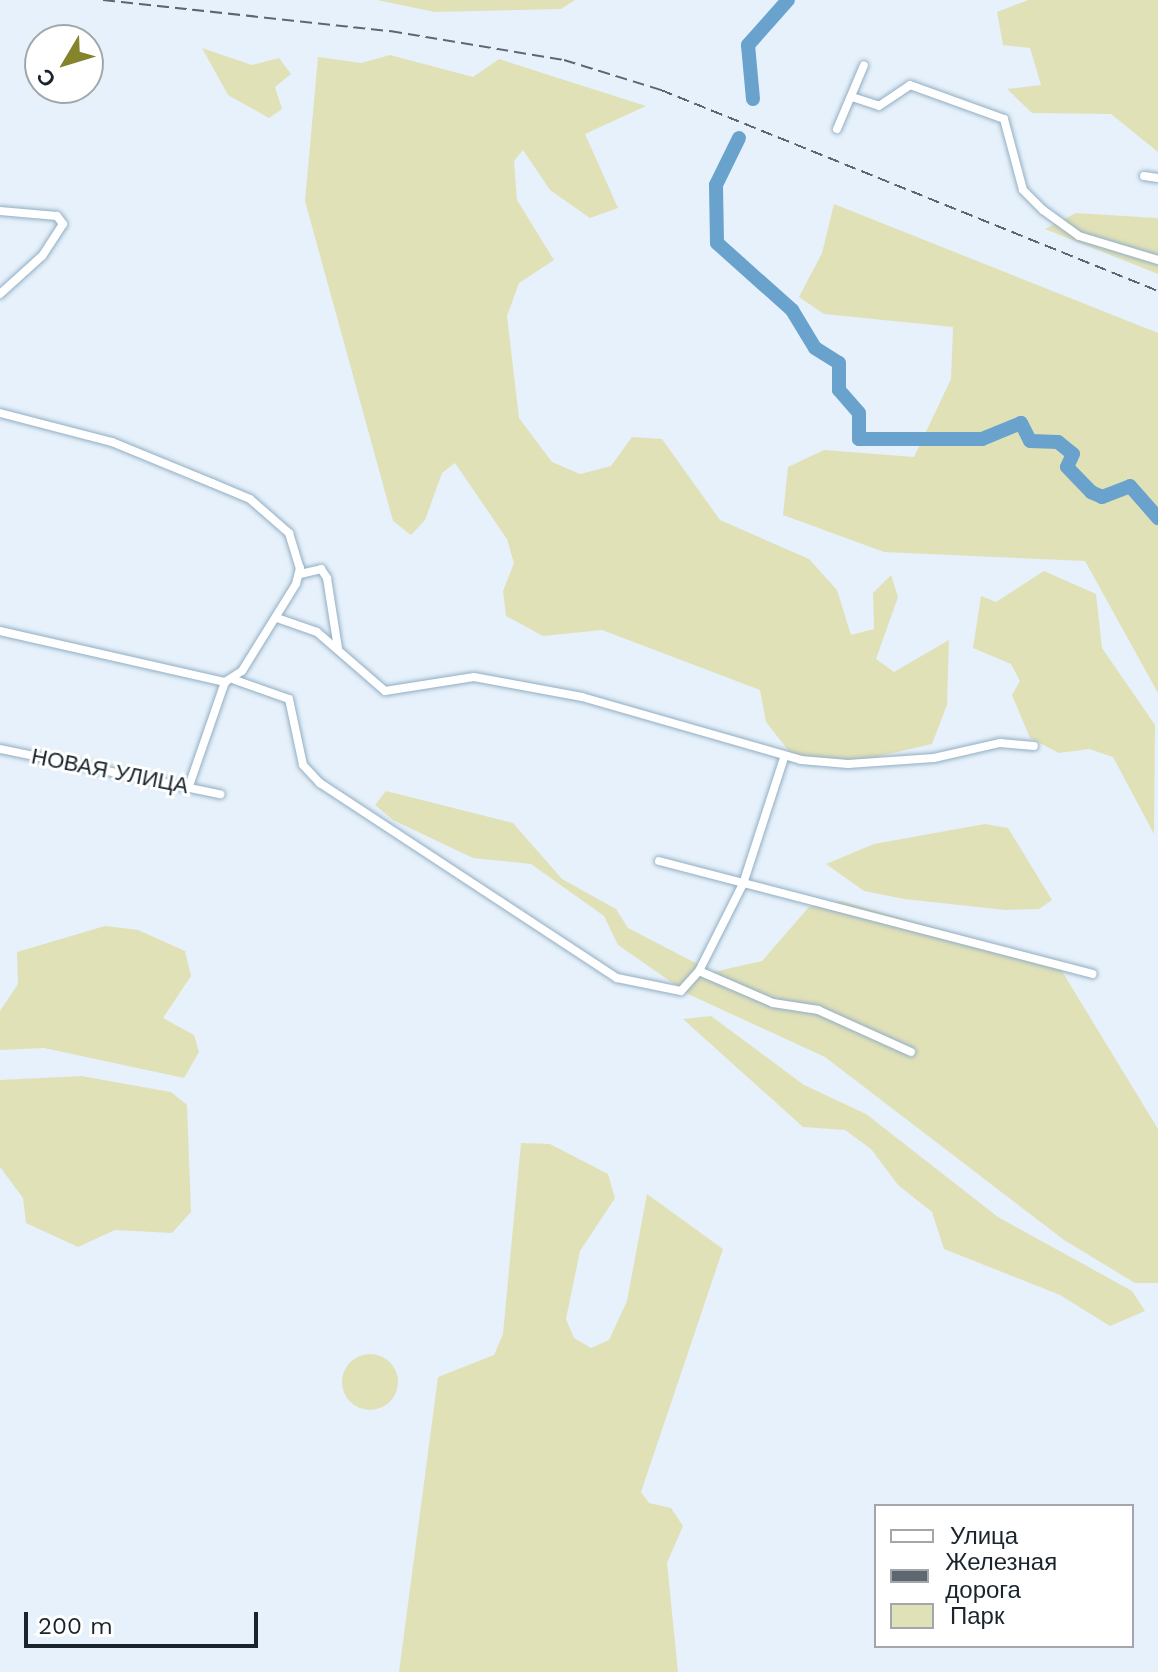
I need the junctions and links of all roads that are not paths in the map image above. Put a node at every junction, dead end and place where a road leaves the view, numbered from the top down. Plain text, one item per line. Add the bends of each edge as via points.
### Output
1 (864, 65) dead end
2 (852, 97) junction
3 (837, 129) dead end
4 (1144, 176) dead end
5 (1158, 178) edge
6 (0, 211) edge
7 (1158, 260) edge
8 (0, 294) edge
9 (0, 413) edge
10 (300, 574) junction
11 (277, 618) junction
12 (0, 631) edge
13 (340, 652) junction
14 (235, 680) junction
15 (225, 682) junction
16 (1034, 746) dead end
17 (0, 749) edge
18 (784, 758) junction
19 (189, 786) junction
20 (220, 794) dead end
21 (659, 861) dead end
22 (743, 884) junction
23 (699, 971) junction
24 (1092, 974) dead end
25 (911, 1052) dead end

1 - 2 street
2 - 3 street
2 - 7 street via 879,106 910,85 1004,119 1023,190 1043,210 1079,236
4 - 5 street
6 - 8 street via 46,214 63,224 42,256
9 - 10 street via 112,442 250,499 281,524 298,552
10 - 11 street
10 - 13 street via 321,569 327,578 330,629
11 - 13 street via 317,632
11 - 14 street
12 - 15 street
13 - 18 street via 385,691 474,677 582,697
14 - 15 street
14 - 23 street via 289,699 303,765 320,783 617,978 681,991
15 - 19 street
16 - 18 street via 1000,743 848,764
17 - 19 street, НОВАЯ УЛИЦА
18 - 22 street
19 - 20 street, НОВАЯ УЛИЦА
21 - 22 street
22 - 23 street
22 - 24 street
23 - 25 street via 773,1003 818,1010

